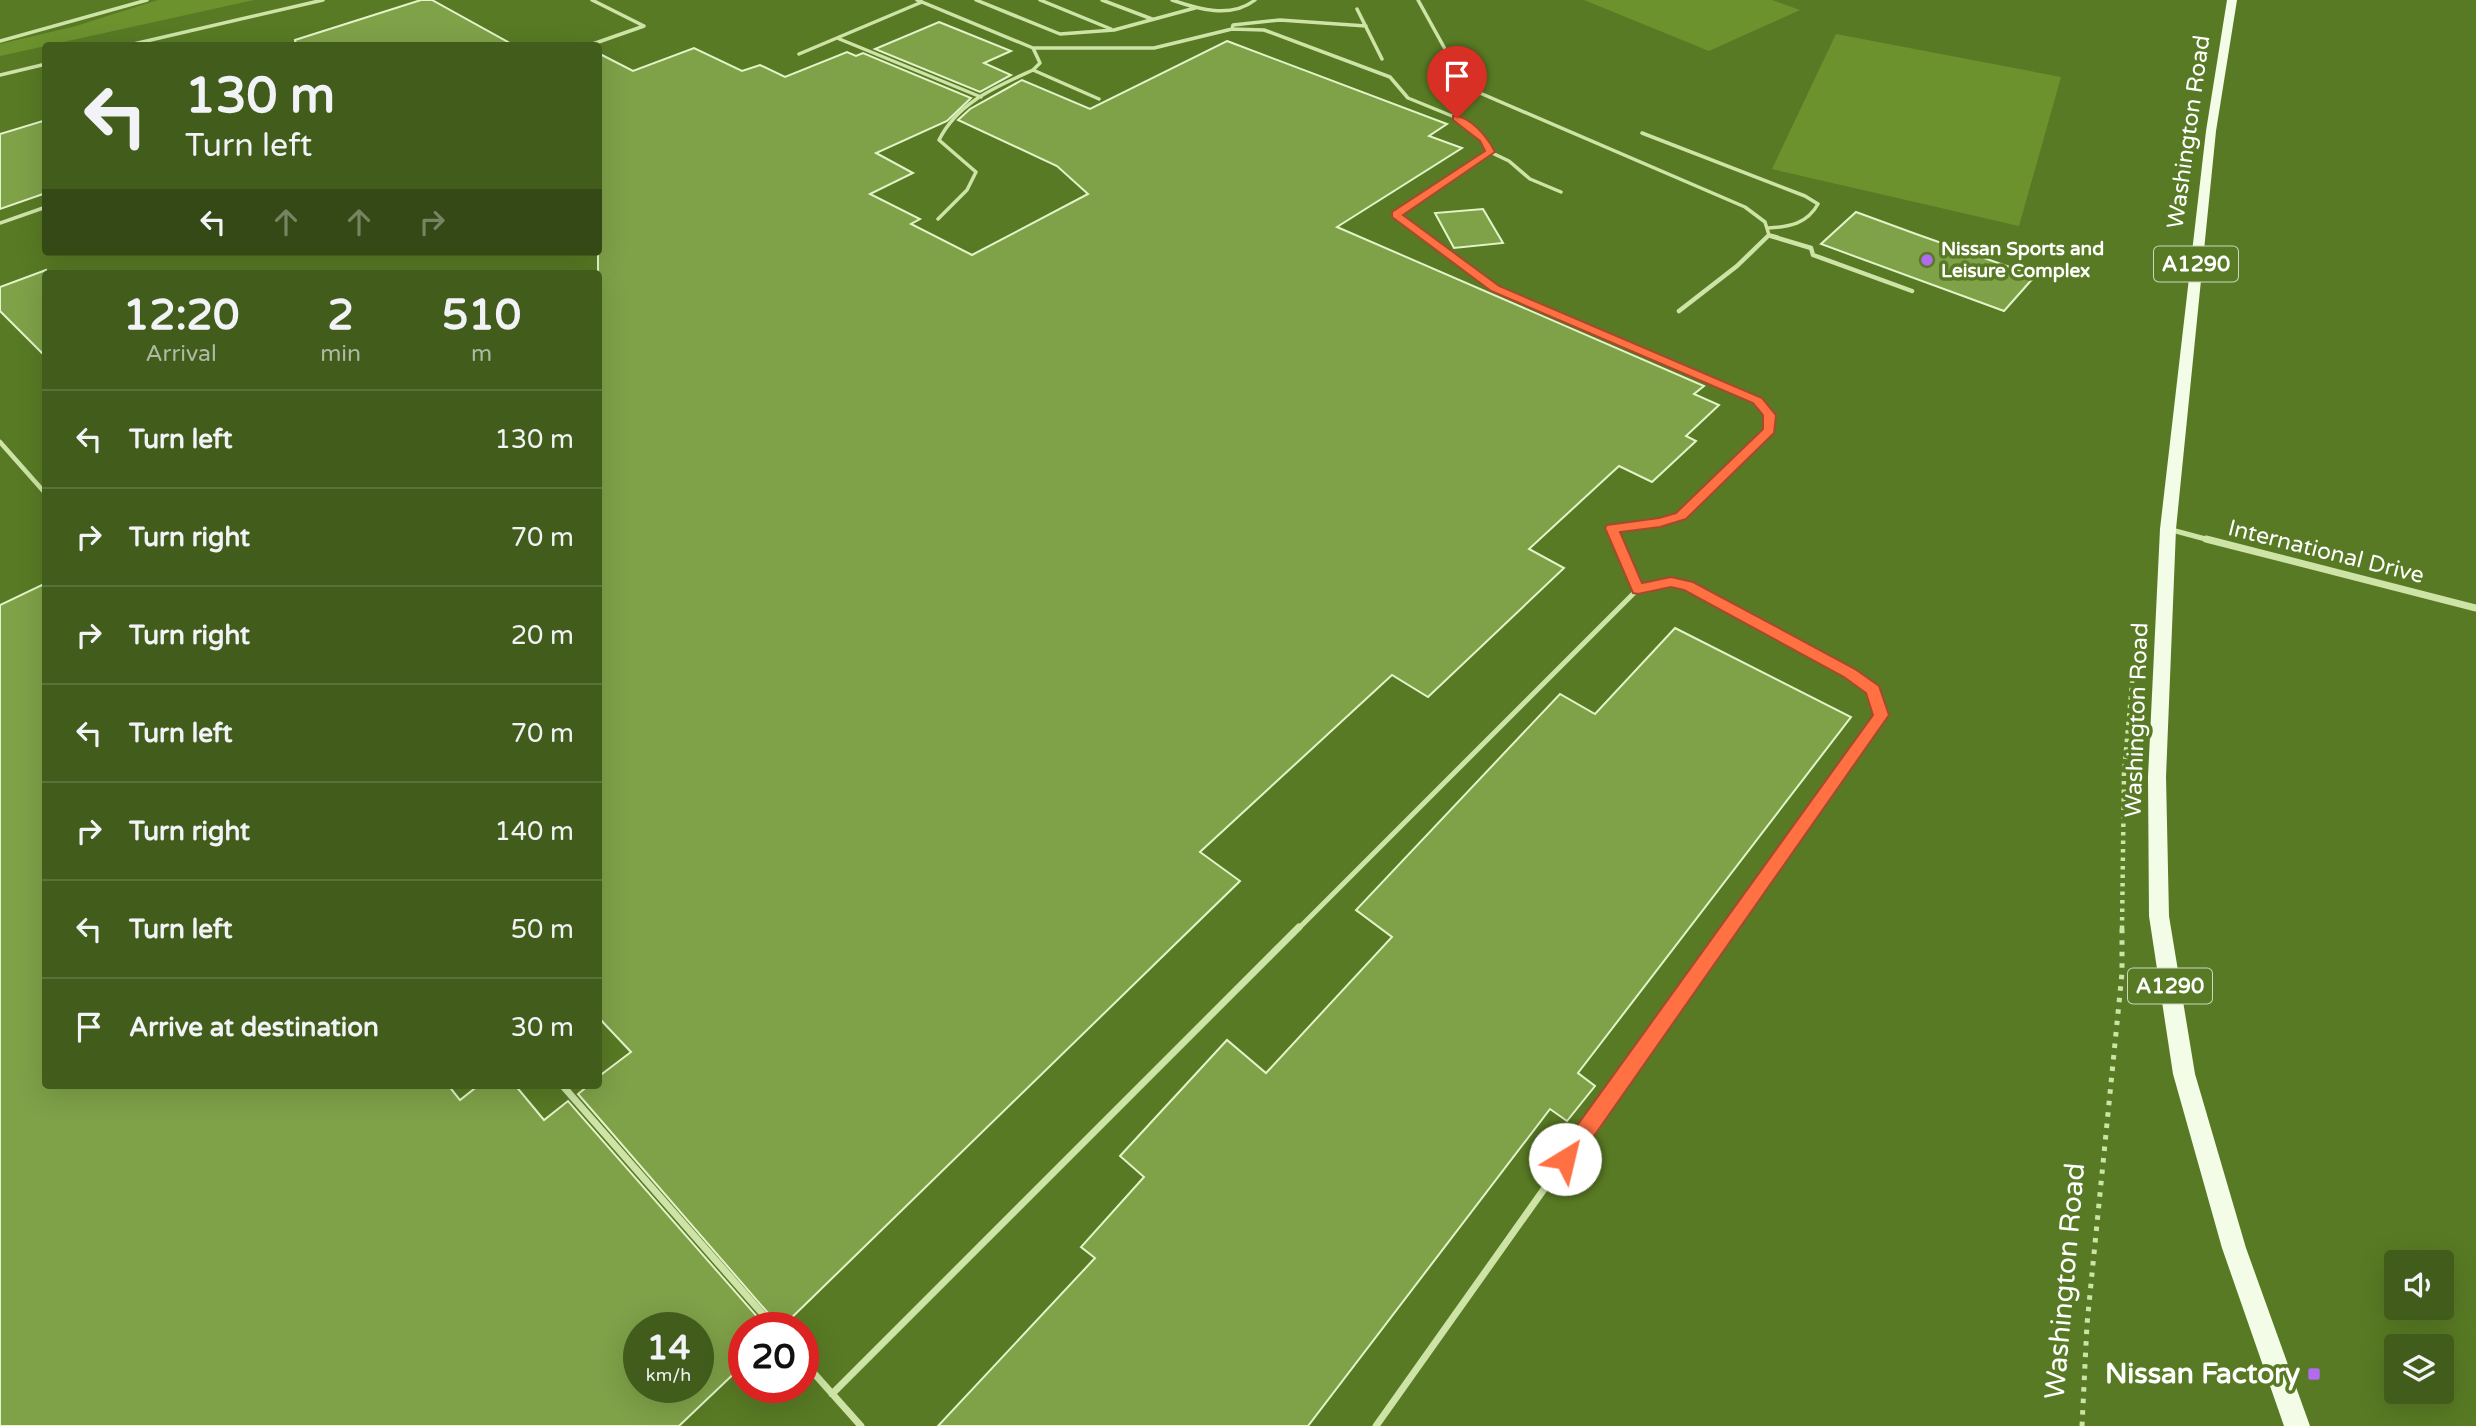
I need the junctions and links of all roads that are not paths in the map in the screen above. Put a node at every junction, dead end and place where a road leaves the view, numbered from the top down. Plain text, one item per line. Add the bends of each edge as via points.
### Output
1 (147, 0) edge
2 (323, 0) edge
3 (592, 0) edge
4 (976, 0) edge
5 (1040, 0) edge
6 (1102, 0) edge
7 (1172, 0) edge
8 (1231, 0) edge
9 (1255, 0) edge
10 (1418, 0) edge
11 (2232, 0) edge
12 (920, 1) edge
13 (1195, 8) junction
14 (1234, 9) junction
15 (1357, 9) dead end
16 (1152, 19) junction
17 (1366, 26) junction
18 (1232, 29) junction
19 (1114, 30) junction
20 (837, 38) junction
21 (0, 41) edge
22 (142, 42) edge
23 (598, 42) edge
24 (1033, 48) junction
25 (799, 54) dead end
26 (1382, 59) dead end
27 (42, 65) edge
28 (1033, 70) junction
29 (0, 75) edge
30 (981, 97) junction
31 (1100, 99) dead end
32 (1642, 133) dead end
33 (1490, 152) junction
34 (1561, 192) dead end
35 (42, 208) edge
36 (938, 219) dead end
37 (0, 223) edge
38 (1768, 228) junction
39 (1769, 235) junction
40 (1912, 291) dead end
41 (1679, 311) dead end
42 (0, 442) edge
43 (42, 489) edge
44 (2168, 529) junction
45 (1638, 589) junction
46 (2476, 608) edge
47 (566, 1089) edge
48 (761, 1312) edge
49 (819, 1379) edge
50 (832, 1394) junction
51 (861, 1426) edge
52 (1376, 1426) edge
53 (2297, 1426) edge

1 - 21 lane
2 - 22 lane
3 - 23 lane via 644,26
4 - 19 lane via 1059,34
5 - 19 lane
6 - 16 lane
7 - 13 lane
8 - 14 lane
9 - 14 lane
10 - 38 lane via 1465,87 1745,207
11 - 44 main road, Washington Road / A1290 via 2211,131
12 - 20 lane
12 - 24 lane
13 - 14 lane
13 - 16 lane
15 - 17 lane
16 - 19 lane
17 - 18 lane via 1260,20 1233,24
17 - 26 lane
18 - 24 lane via 1154,48
18 - 33 lane via 1265,30 1390,77 1408,98 1457,118 1484,139
20 - 25 lane
20 - 30 lane
24 - 28 lane via 1040,63
27 - 29 lane
28 - 30 lane
28 - 31 lane
30 - 36 lane via 944,127 939,141 976,172 967,190
32 - 38 lane via 1818,204 1808,218 1793,226
33 - 34 lane
33 - 45 lane via 1396,215 1495,288 1758,400 1770,415 1769,430 1681,516 1612,528
35 - 37 lane
38 - 39 lane
39 - 40 lane via 1801,243 1811,248 1813,255
39 - 41 lane
42 - 43 lane
44 - 46 street, International Drive
44 - 53 main road, Washington Road / A1290 via 2157,777 2159,916 2184,1074 2234,1248
45 - 50 lane
45 - 52 lane via 1671,582 1688,586 1849,673 1873,690 1881,715
47 - 48 lane
49 - 50 lane
50 - 51 lane

